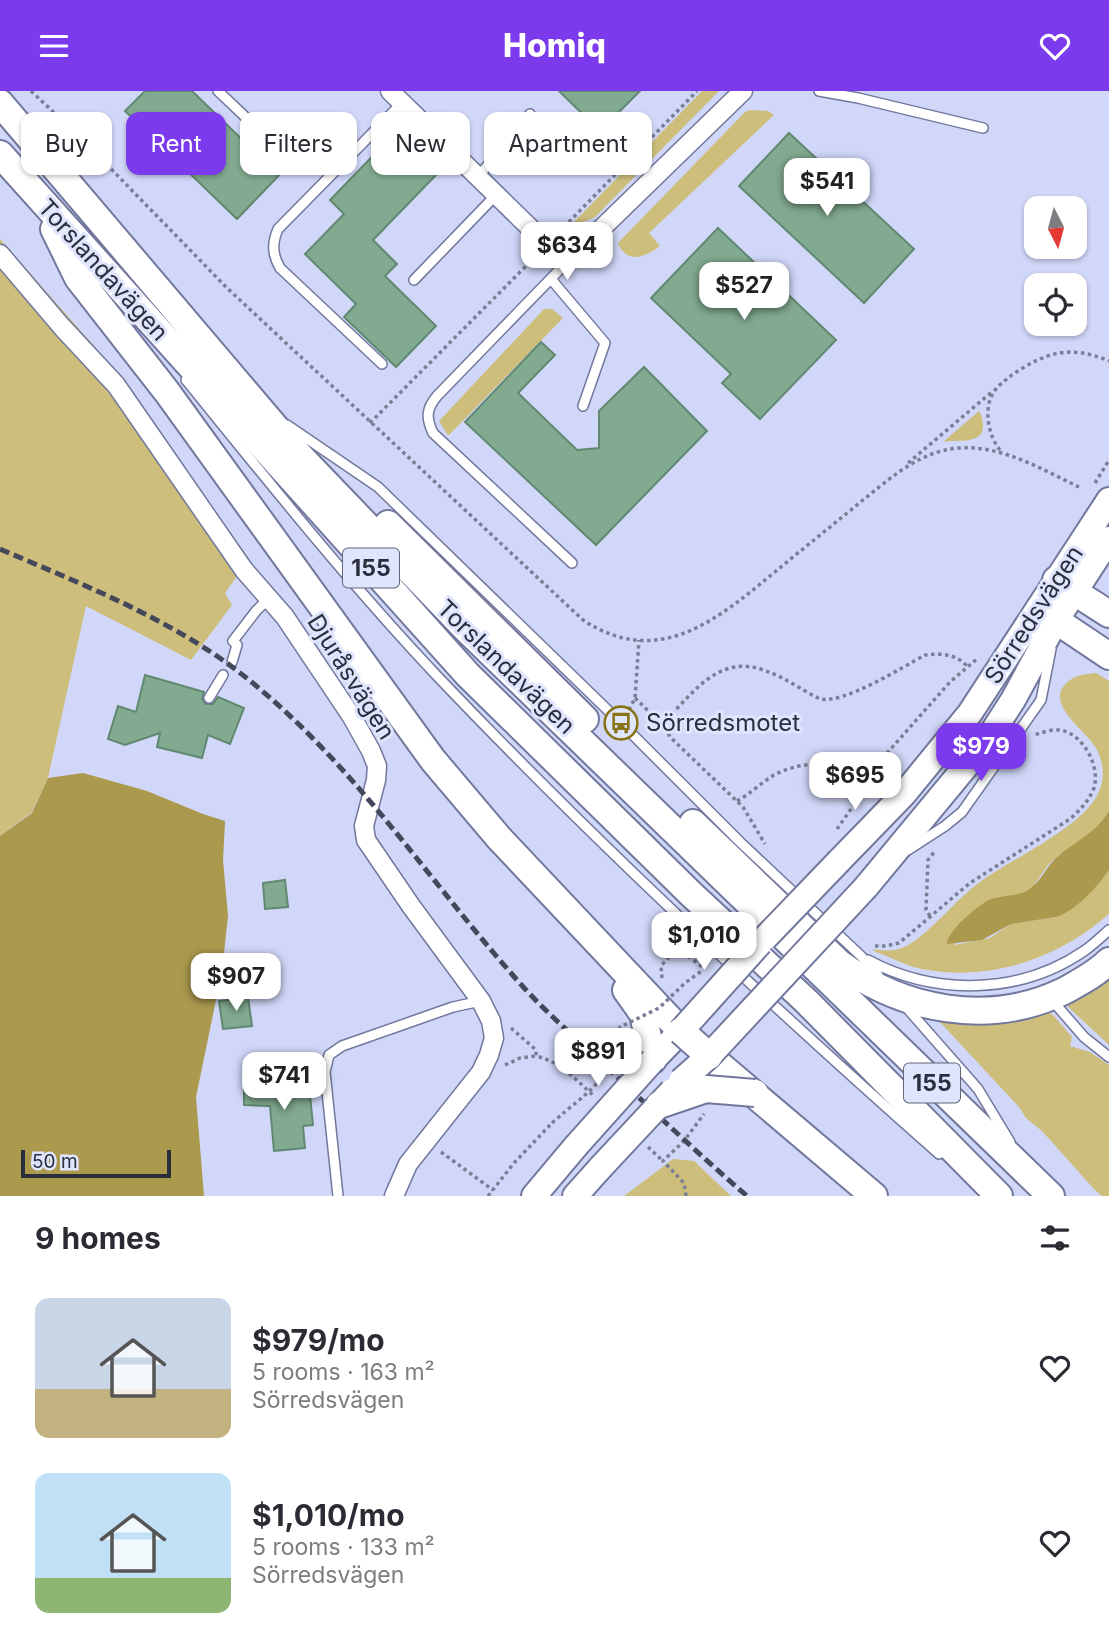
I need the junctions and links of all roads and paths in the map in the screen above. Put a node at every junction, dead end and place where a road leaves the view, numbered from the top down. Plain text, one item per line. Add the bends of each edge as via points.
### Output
1 (31, 91) edge
2 (218, 91) edge
3 (743, 91) edge
4 (820, 91) edge
5 (396, 97) edge
6 (0, 103) edge
7 (240, 112) edge
8 (983, 128) dead end
9 (0, 154) edge
10 (484, 170) edge
11 (478, 177) junction
12 (496, 195) junction
13 (39, 199) junction
14 (0, 254) edge
15 (566, 263) junction
16 (551, 279) junction
17 (414, 280) dead end
18 (162, 351) dead end
19 (1109, 361) edge
20 (382, 364) dead end
21 (180, 372) dead end
22 (995, 390) junction
23 (253, 401) junction
24 (583, 406) dead end
25 (1002, 452) junction
26 (299, 455) junction
27 (1109, 460) edge
28 (904, 467) junction
29 (1079, 487) dead end
30 (1099, 496) edge
31 (1108, 540) edge
32 (572, 563) dead end
33 (1109, 575) edge
34 (1066, 587) junction
35 (268, 599) junction
36 (1048, 614) junction
37 (1109, 614) edge
38 (639, 640) junction
39 (982, 653) dead end
40 (1109, 656) edge
41 (233, 661) dead end
42 (967, 666) junction
43 (223, 675) dead end
44 (209, 698) dead end
45 (635, 698) junction
46 (628, 713) dead end
47 (662, 725) junction
48 (670, 737) junction
49 (1026, 740) dead end
50 (662, 745) dead end
51 (873, 769) junction
52 (716, 781) junction
53 (708, 789) dead end
54 (737, 801) junction
55 (831, 838) dead end
56 (767, 847) dead end
57 (928, 860) dead end
58 (930, 916) junction
59 (1109, 930) edge
60 (866, 943) dead end
61 (688, 956) dead end
62 (861, 956) junction
63 (714, 960) dead end
64 (1109, 961) edge
65 (705, 969) junction
66 (895, 995) junction
67 (1049, 997) junction
68 (481, 1001) junction
69 (651, 1011) junction
70 (491, 1021) junction
71 (681, 1031) junction
72 (709, 1056) junction
73 (1109, 1057) edge
74 (653, 1060) junction
75 (755, 1093) junction
76 (598, 1100) dead end
77 (659, 1105) junction
78 (644, 1144) dead end
79 (675, 1150) dead end
80 (446, 1156) dead end
81 (663, 1161) junction
82 (948, 1161) dead end
83 (958, 1170) dead end
84 (1043, 1189) edge
85 (493, 1190) junction
86 (338, 1196) edge
87 (394, 1196) edge
88 (488, 1196) edge
89 (534, 1196) edge
90 (575, 1196) edge
91 (686, 1196) edge
92 (874, 1196) edge
93 (988, 1196) edge
94 (999, 1196) edge

1 - 38 path via 227,288 548,588 596,628
2 - 7 lane
3 - 15 street
4 - 8 lane
5 - 11 street
5 - 20 lane via 278,229 273,248 280,268
6 - 23 main road, Torslandavägen / 155
9 - 13 main road, Torslandavägen / 155
10 - 11 lane
11 - 12 street
12 - 15 street
12 - 17 lane
13 - 18 lane
13 - 69 main road via 78,278 167,392 396,712
13 - 94 main road, Torslandavägen / 155 via 468,675 806,1001
14 - 35 street, Djuråsvägen via 116,385
15 - 16 lane
16 - 24 lane via 605,343
16 - 32 lane via 437,396 427,412 433,433
19 - 22 path via 1078,352 1051,355 1029,364
21 - 82 lane via 302,523 438,677 664,904
22 - 25 path via 989,418
22 - 28 path
23 - 26 main road, Torslandavägen / 155
23 - 62 lane via 378,487
25 - 28 path via 959,448
25 - 29 path
26 - 66 main road via 372,508 839,963
26 - 84 main road, Torslandavägen / 155 via 466,629
27 - 30 path
28 - 38 path via 715,619 669,639
30 - 34 street, Sörredsvägen
31 - 33 street
31 - 34 street, Sörredsvägen
34 - 36 street, Sörredsvägen
34 - 37 main road
35 - 41 lane via 233,641 237,645
35 - 68 street, Djuråsvägen via 323,671 371,751 376,780 364,826 371,850
36 - 40 main road
36 - 71 street, Sörredsvägen, bridge via 904,794
36 - 72 street, Sörredsvägen, bridge via 1013,700 986,742 866,887
38 - 45 path
39 - 42 path
42 - 47 path via 939,653 925,655 828,701 767,671 732,667 712,674
42 - 51 path
43 - 44 lane
45 - 46 path
45 - 47 path
47 - 48 path
48 - 50 path
48 - 52 path
49 - 58 path via 1057,730 1076,738 1094,767 1095,786 1090,796 1070,819 970,883
51 - 54 path via 854,764 800,766 775,775
51 - 55 path
52 - 53 path
52 - 54 path
54 - 56 path
57 - 58 path via 926,910
58 - 60 path via 899,943
59 - 62 lane via 1051,969 969,987 903,976
61 - 65 path
62 - 66 lane
63 - 65 path
64 - 67 main road via 1083,981
65 - 69 path, bridge
66 - 67 main road via 928,1006 975,1011 1019,1007
66 - 84 lane via 978,1089
67 - 73 lane via 1084,1037
68 - 70 street, Djuråsvägen
68 - 86 lane via 342,1046 329,1055 325,1072
69 - 71 main road
69 - 74 main road
69 - 85 path, bridge via 620,1027 615,1056 599,1083 552,1123
70 - 76 path via 503,1020 536,1050 536,1056 565,1070
70 - 87 street, Djuråsvägen via 494,1038 481,1072 408,1164
71 - 72 main road, bridge
71 - 74 street, Sörredsvägen
72 - 75 main road
72 - 77 street, Sörredsvägen, bridge
74 - 89 street, Sörredsvägen, bridge
75 - 77 main road, bridge via 706,1089
75 - 92 main road
77 - 90 street, Sörredsvägen, bridge
78 - 81 path
79 - 81 path
80 - 85 path
81 - 91 path via 684,1183
83 - 93 lane
85 - 88 path

